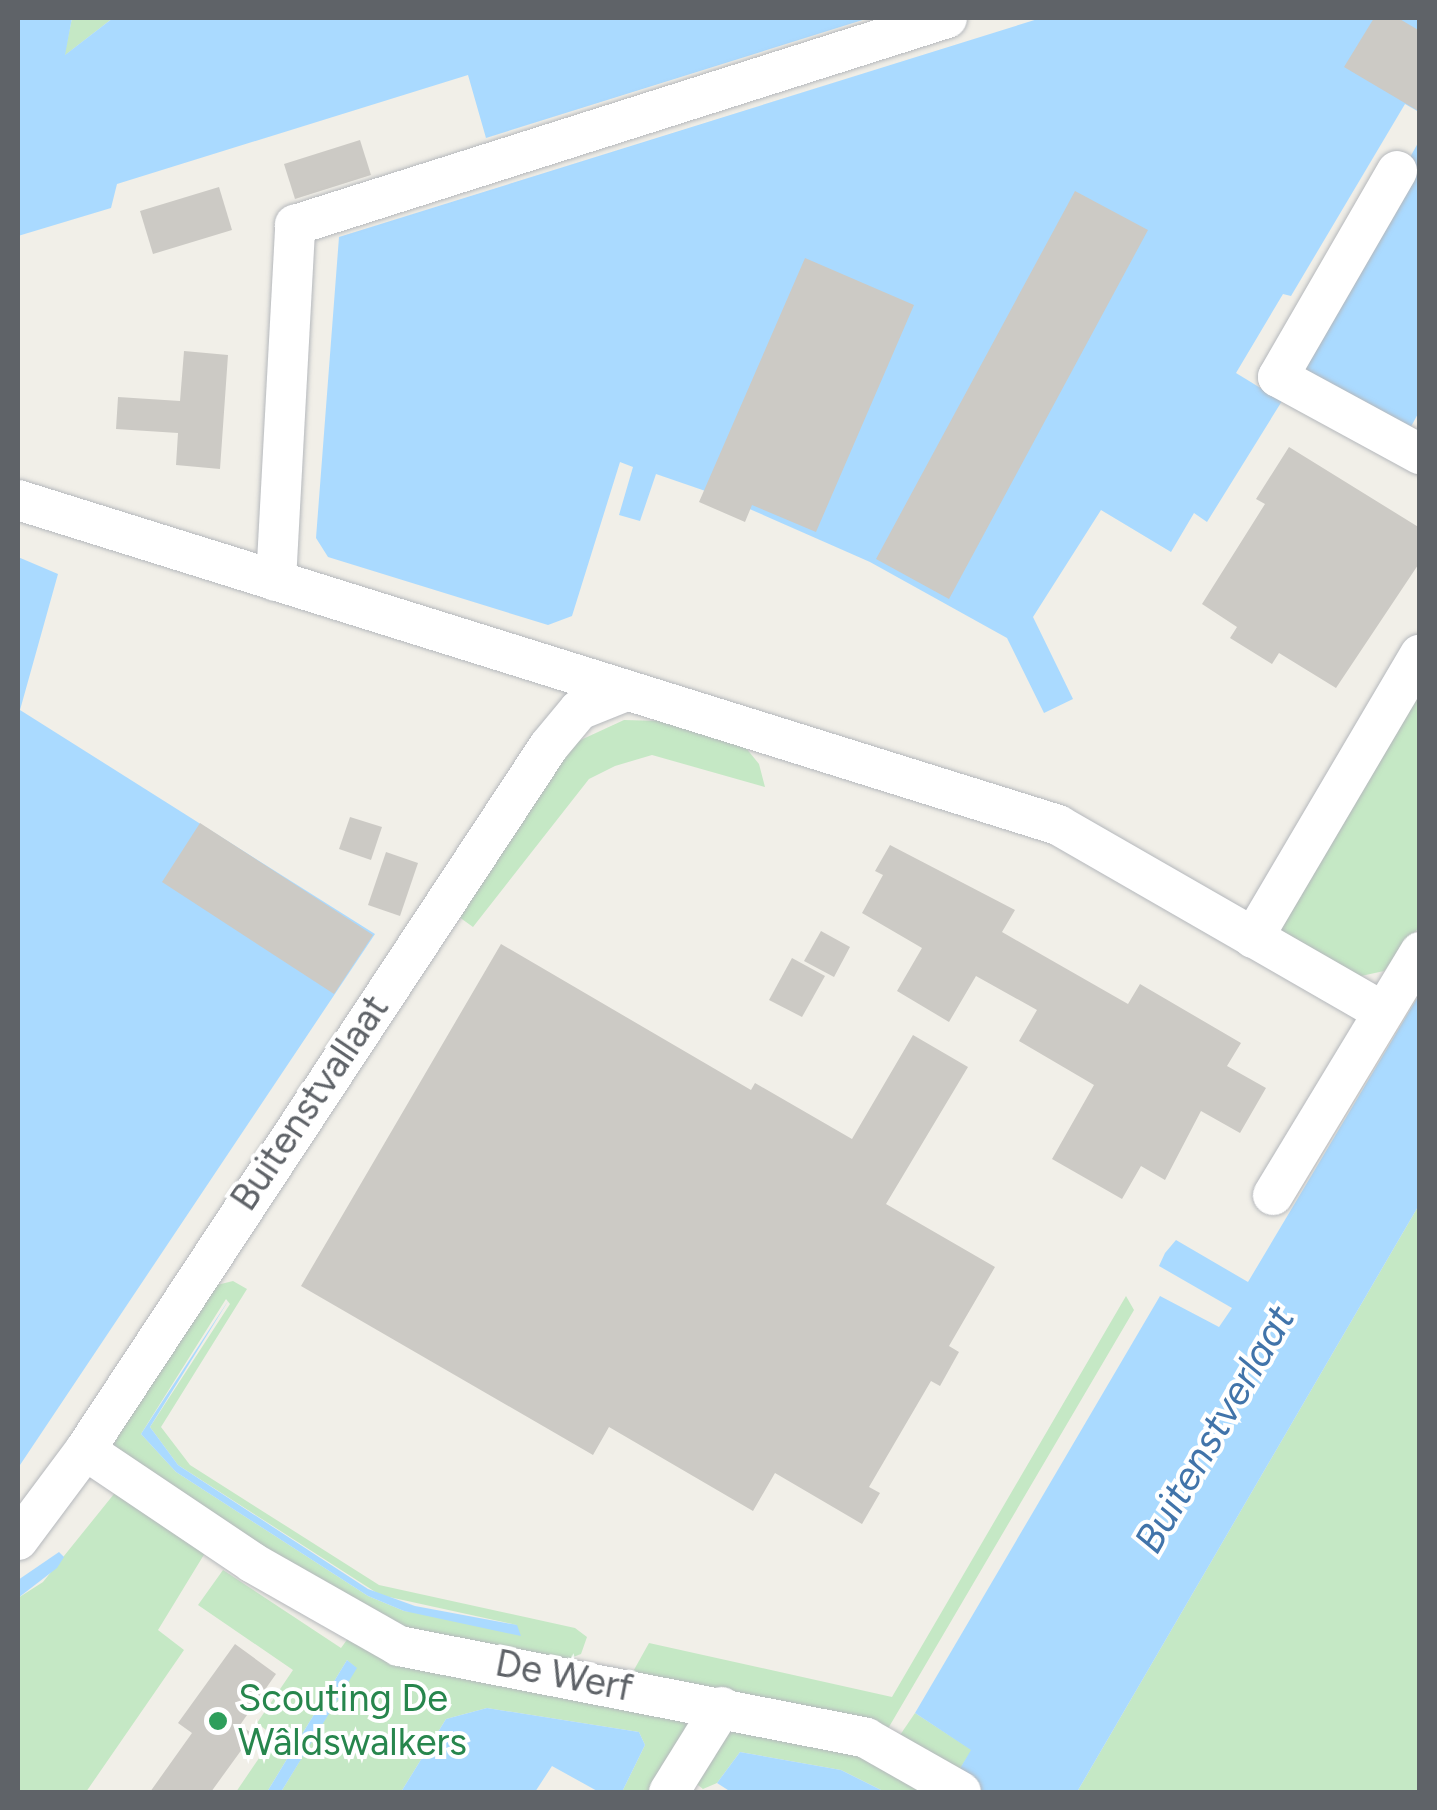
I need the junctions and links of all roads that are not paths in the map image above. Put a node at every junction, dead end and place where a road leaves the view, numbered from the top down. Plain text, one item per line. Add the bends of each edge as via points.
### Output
1 (948, 18) edge
2 (1397, 171) dead end
3 (1420, 454) edge
4 (18, 500) edge
5 (276, 581) junction
6 (1420, 654) edge
7 (626, 691) junction
8 (1253, 938) junction
9 (1420, 952) edge
10 (1383, 1012) junction
11 (1273, 1195) dead end
12 (85, 1450) junction
13 (18, 1540) edge
14 (722, 1707) junction
15 (952, 1788) edge
16 (669, 1792) edge

1 - 5 street via 295,225
2 - 3 street via 1278,377
4 - 5 street
5 - 7 street
6 - 8 street
7 - 8 street via 1058,825
7 - 12 street, Buitenstvallaat via 579,710 549,746
8 - 10 street
9 - 10 street
10 - 11 street
12 - 13 street, Buitenstvallaat
12 - 14 street, De Werf via 327,1609 399,1646
14 - 15 street, De Werf via 866,1738
14 - 16 street

